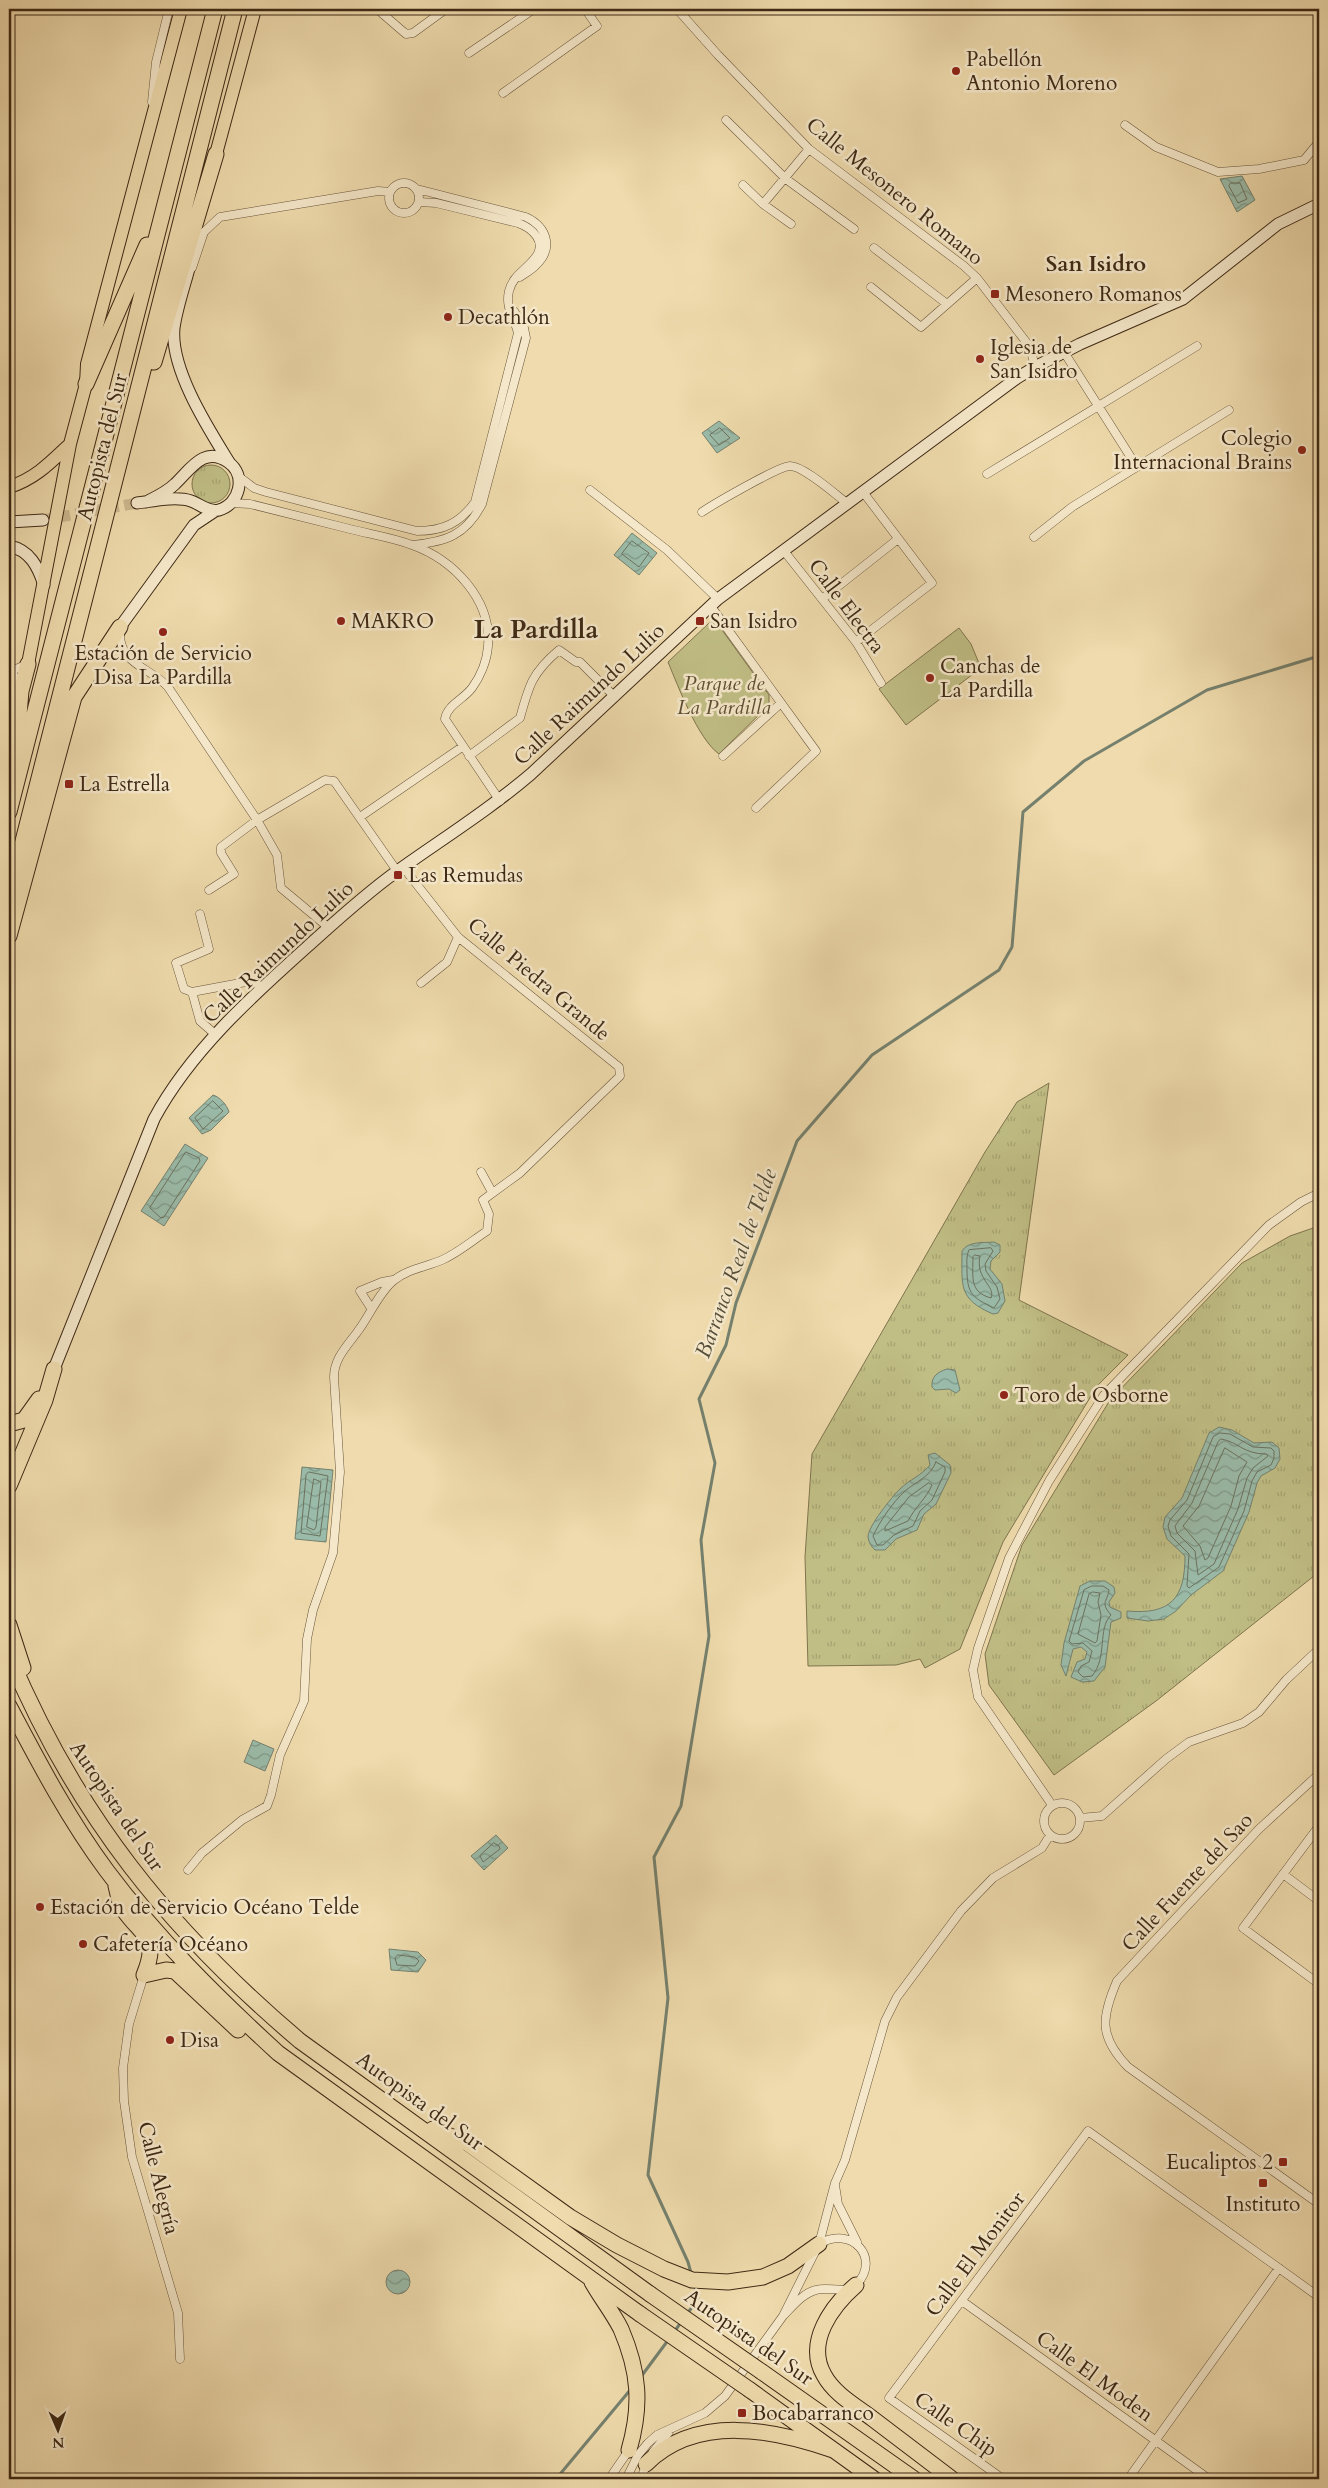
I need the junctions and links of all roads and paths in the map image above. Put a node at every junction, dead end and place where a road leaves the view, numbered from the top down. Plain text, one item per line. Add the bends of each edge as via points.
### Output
1 (170, 9) edge
2 (181, 9) edge
3 (215, 9) edge
4 (236, 9) edge
5 (255, 9) edge
6 (377, 9) edge
7 (446, 9) edge
8 (534, 9) edge
9 (584, 9) edge
10 (677, 9) edge
11 (469, 53) dead end
12 (503, 93) dead end
13 (726, 120) dead end
14 (1125, 125) dead end
15 (148, 139) junction
16 (1319, 142) edge
17 (809, 149) junction
18 (216, 154) junction
19 (786, 179) junction
20 (743, 185) dead end
21 (417, 189) junction
22 (390, 192) junction
23 (419, 202) junction
24 (764, 204) junction
25 (1319, 204) edge
26 (164, 207) junction
27 (790, 224) dead end
28 (854, 229) dead end
29 (874, 248) dead end
30 (977, 278) junction
31 (871, 287) dead end
32 (184, 290) junction
33 (947, 304) junction
34 (1197, 346) dead end
35 (1064, 352) junction
36 (1035, 367) junction
37 (86, 384) junction
38 (1098, 405) junction
39 (1229, 410) dead end
40 (126, 441) junction
41 (70, 444) junction
42 (229, 462) junction
43 (1137, 467) junction
44 (987, 474) dead end
45 (238, 476) junction
46 (9, 487) edge
47 (590, 490) dead end
48 (863, 492) junction
49 (231, 503) junction
50 (848, 504) junction
51 (215, 511) junction
52 (702, 512) dead end
53 (42, 520) tunnel mouth
54 (9, 522) edge
55 (1034, 537) dead end
56 (898, 539) junction
57 (412, 545) junction
58 (9, 546) edge
59 (784, 551) junction
60 (44, 586) junction
61 (822, 599) junction
62 (714, 602) junction
63 (120, 627) junction
64 (856, 642) junction
65 (28, 664) junction
66 (9, 668) edge
67 (9, 673) edge
68 (881, 682) dead end
69 (21, 691) junction
70 (615, 697) junction
71 (782, 703) junction
72 (462, 746) junction
73 (469, 756) junction
74 (723, 756) dead end
75 (9, 772) edge
76 (500, 801) junction
77 (756, 808) dead end
78 (9, 812) edge
79 (360, 818) junction
80 (257, 820) junction
81 (400, 869) junction
82 (209, 890) dead end
83 (9, 896) edge
84 (200, 914) dead end
85 (329, 928) junction
86 (9, 936) edge
87 (458, 937) junction
88 (421, 983) dead end
89 (262, 987) junction
90 (192, 992) junction
91 (216, 1035) junction
92 (481, 1172) dead end
93 (492, 1192) junction
94 (1319, 1193) edge
95 (393, 1280) junction
96 (371, 1308) junction
97 (54, 1369) junction
98 (9, 1424) edge
99 (9, 1486) edge
100 (9, 1625) edge
101 (1319, 1650) edge
102 (9, 1655) edge
103 (26, 1697) junction
104 (9, 1706) edge
105 (1319, 1774) edge
106 (1052, 1805) junction
107 (1080, 1818) junction
108 (1319, 1826) edge
109 (1050, 1835) junction
110 (188, 1870) dead end
111 (1283, 1874) junction
112 (116, 1882) junction
113 (1319, 1901) edge
114 (144, 1975) junction
115 (1319, 1984) edge
116 (278, 2053) junction
117 (408, 2118) junction
118 (835, 2184) junction
119 (1319, 2204) edge
120 (819, 2244) junction
121 (861, 2248) junction
122 (1279, 2268) junction
123 (588, 2277) junction
124 (856, 2285) junction
125 (1319, 2297) edge
126 (962, 2301) junction
127 (783, 2316) junction
128 (180, 2359) dead end
129 (889, 2398) joint
130 (672, 2429) junction
131 (1155, 2440) junction
132 (631, 2443) junction
133 (833, 2450) junction
134 (646, 2464) junction
135 (609, 2479) edge
136 (625, 2479) edge
137 (641, 2479) edge
138 (874, 2479) edge
139 (914, 2479) edge
140 (952, 2479) edge
141 (1003, 2479) edge
142 (1128, 2479) edge
143 (1209, 2479) edge

1 - 15 street via 156,62
2 - 15 main road
3 - 26 highway, Autopista del Sur
4 - 40 highway, Autopista del Sur
5 - 18 main road
6 - 7 street via 406,34 413,33
8 - 11 street
9 - 12 street via 598,26
10 - 17 street, Calle Mesonero Romano
13 - 19 street
14 - 16 street via 1156,147 1218,172 1259,169 1304,160
15 - 37 main road via 87,364
17 - 19 street
17 - 30 street, Calle Mesonero Romano
18 - 32 street
18 - 40 highway via 163,339
19 - 24 street
19 - 28 street
20 - 24 street
21 - 22 street via 403,183
21 - 23 street
21 - 57 street via 526,217 537,223 548,244 545,256 522,276 513,291 512,306 526,338 482,504 473,520 459,532 432,543
22 - 23 street via 391,206 397,212 412,212
22 - 32 street via 359,194 220,217 204,232
23 - 45 street via 436,203 518,223 529,227 539,240 535,258 519,273 509,290 508,306 518,332 474,502 466,515 438,530 417,531 266,492
24 - 27 street
25 - 35 street, Calle Raimundo Lulio via 1278,224 1182,299
26 - 37 highway
26 - 78 highway, Autopista del Sur
29 - 33 street
30 - 33 street
30 - 36 street, Calle Mesonero Romano via 1030,347
31 - 33 street via 921,327
32 - 42 street via 174,328 177,355 183,375 212,435
34 - 38 street
35 - 36 street, Calle Raimundo Lulio
35 - 38 street
36 - 48 street, Calle Raimundo Lulio
37 - 41 main road
38 - 43 street
38 - 44 street
39 - 43 street
40 - 83 highway, Autopista del Sur
41 - 46 main road via 26,482
41 - 60 main road
42 - 45 street
42 - 51 street via 216,457 200,459 175,485 142,503 182,499
43 - 55 street via 1072,507
45 - 49 street via 238,490
47 - 62 street via 667,550
48 - 50 street, Calle Raimundo Lulio
48 - 56 street
49 - 51 street
49 - 57 street via 250,504
50 - 52 street via 800,468 789,465 732,492
50 - 59 street, Calle Raimundo Lulio
51 - 63 street via 194,524
53 - 54 street
56 - 61 street
56 - 64 street via 932,583
57 - 72 street via 439,558 458,573 481,605 488,623 488,648 482,669 471,689 446,713 445,719
58 - 60 street via 25,553 35,563
59 - 61 street, Calle Electra
59 - 62 street, Calle Raimundo Lulio
60 - 65 main road
61 - 64 street, Calle Electra
62 - 70 street, Calle Raimundo Lulio
62 - 71 street
63 - 80 street via 119,641 127,658 158,676 168,687
63 - 86 highway via 74,697
64 - 68 street, Calle Electra
65 - 66 street
65 - 69 highway
67 - 69 street via 17,678
69 - 75 highway
70 - 73 street via 580,662 559,650 540,666 527,691 520,718
70 - 76 street, Calle Raimundo Lulio
71 - 74 street
71 - 77 street via 816,751
72 - 73 street
72 - 79 street
73 - 76 street
76 - 81 street, Calle Raimundo Lulio
79 - 80 street, Calle Piedra Grande via 330,779
79 - 81 street, Calle Piedra Grande
80 - 82 street via 221,847 221,853 234,874
80 - 85 street via 277,855 282,888
81 - 85 street, Calle Raimundo Lulio via 354,903
81 - 87 street, Calle Piedra Grande
84 - 90 street via 209,950 176,963 184,989
85 - 89 street, Calle Raimundo Lulio
87 - 88 street via 448,962
87 - 93 street, Calle Piedra Grande via 619,1067 620,1076 520,1173
89 - 90 street via 251,981
89 - 91 street, Calle Raimundo Lulio
90 - 91 street via 200,1022
91 - 97 street, Calle Raimundo Lulio via 173,1085 154,1119
92 - 93 street
93 - 95 street via 483,1200 489,1214 487,1231 442,1260 418,1267
94 - 106 street via 1269,1225 1104,1395 1049,1482 1009,1558 973,1670 978,1697
95 - 96 street
95 - 96 street via 360,1291
96 - 110 street via 334,1368 339,1490 332,1553 307,1639 304,1701 280,1755 267,1806 242,1820 202,1853
97 - 98 highway via 34,1408 24,1420
97 - 99 highway via 45,1400
100 - 103 highway via 22,1661
101 - 107 street via 1286,1680 1259,1712 1243,1723 1189,1742 1102,1816
102 - 103 highway, Autopista del Sur
103 - 117 highway, Autopista del Sur via 84,1803 166,1912 206,1956 300,2042
104 - 112 highway, Autopista del Sur via 65,1808
105 - 119 street, Calle Fuente del Sao via 1259,1829 1117,1981 1106,2006 1105,2028 1113,2051 1128,2067
106 - 107 street via 1059,1802 1073,1806
106 - 109 street via 1046,1810 1043,1823
107 - 109 street via 1074,1835 1062,1839
108 - 111 street
109 - 118 street via 1042,1848 993,1878 961,1911 897,1997 885,2021 845,2160
111 - 113 street
111 - 115 street via 1243,1928
112 - 114 highway via 121,1907 150,1944 151,1958
112 - 116 highway, Autopista del Sur via 191,1970
114 - 116 highway via 175,1971 245,2036
114 - 128 street, Calle Alegría via 129,2024 122,2068 124,2101 132,2157 178,2313
116 - 123 highway, Autopista del Sur
117 - 120 highway via 467,2143 570,2217 664,2269 692,2280 710,2282 763,2277 788,2266
117 - 139 highway, Autopista del Sur, bridge via 650,2294
118 - 120 street
118 - 121 street via 838,2204
120 - 121 street via 840,2237 851,2239
120 - 127 street
121 - 124 street via 865,2259 864,2273
122 - 125 street
122 - 126 street, Calle El Monitor via 1088,2131
122 - 131 street
123 - 132 highway via 620,2327 634,2365 638,2414
123 - 133 highway, Autopista del Sur, bridge
124 - 127 street via 844,2290 818,2289 800,2299
124 - 140 highway via 829,2313 821,2330 818,2353 824,2375 841,2395
126 - 129 street, Calle El Monitor
126 - 131 street, Calle El Moden
127 - 130 street via 717,2405
129 - 141 street, Calle Chip
130 - 134 street
130 - 136 street via 648,2443 638,2454
131 - 142 street
131 - 143 street, Calle El Moden
132 - 135 street
132 - 136 street
133 - 134 highway via 806,2440 758,2431 712,2432 684,2437
133 - 138 highway, Autopista del Sur
134 - 137 street

